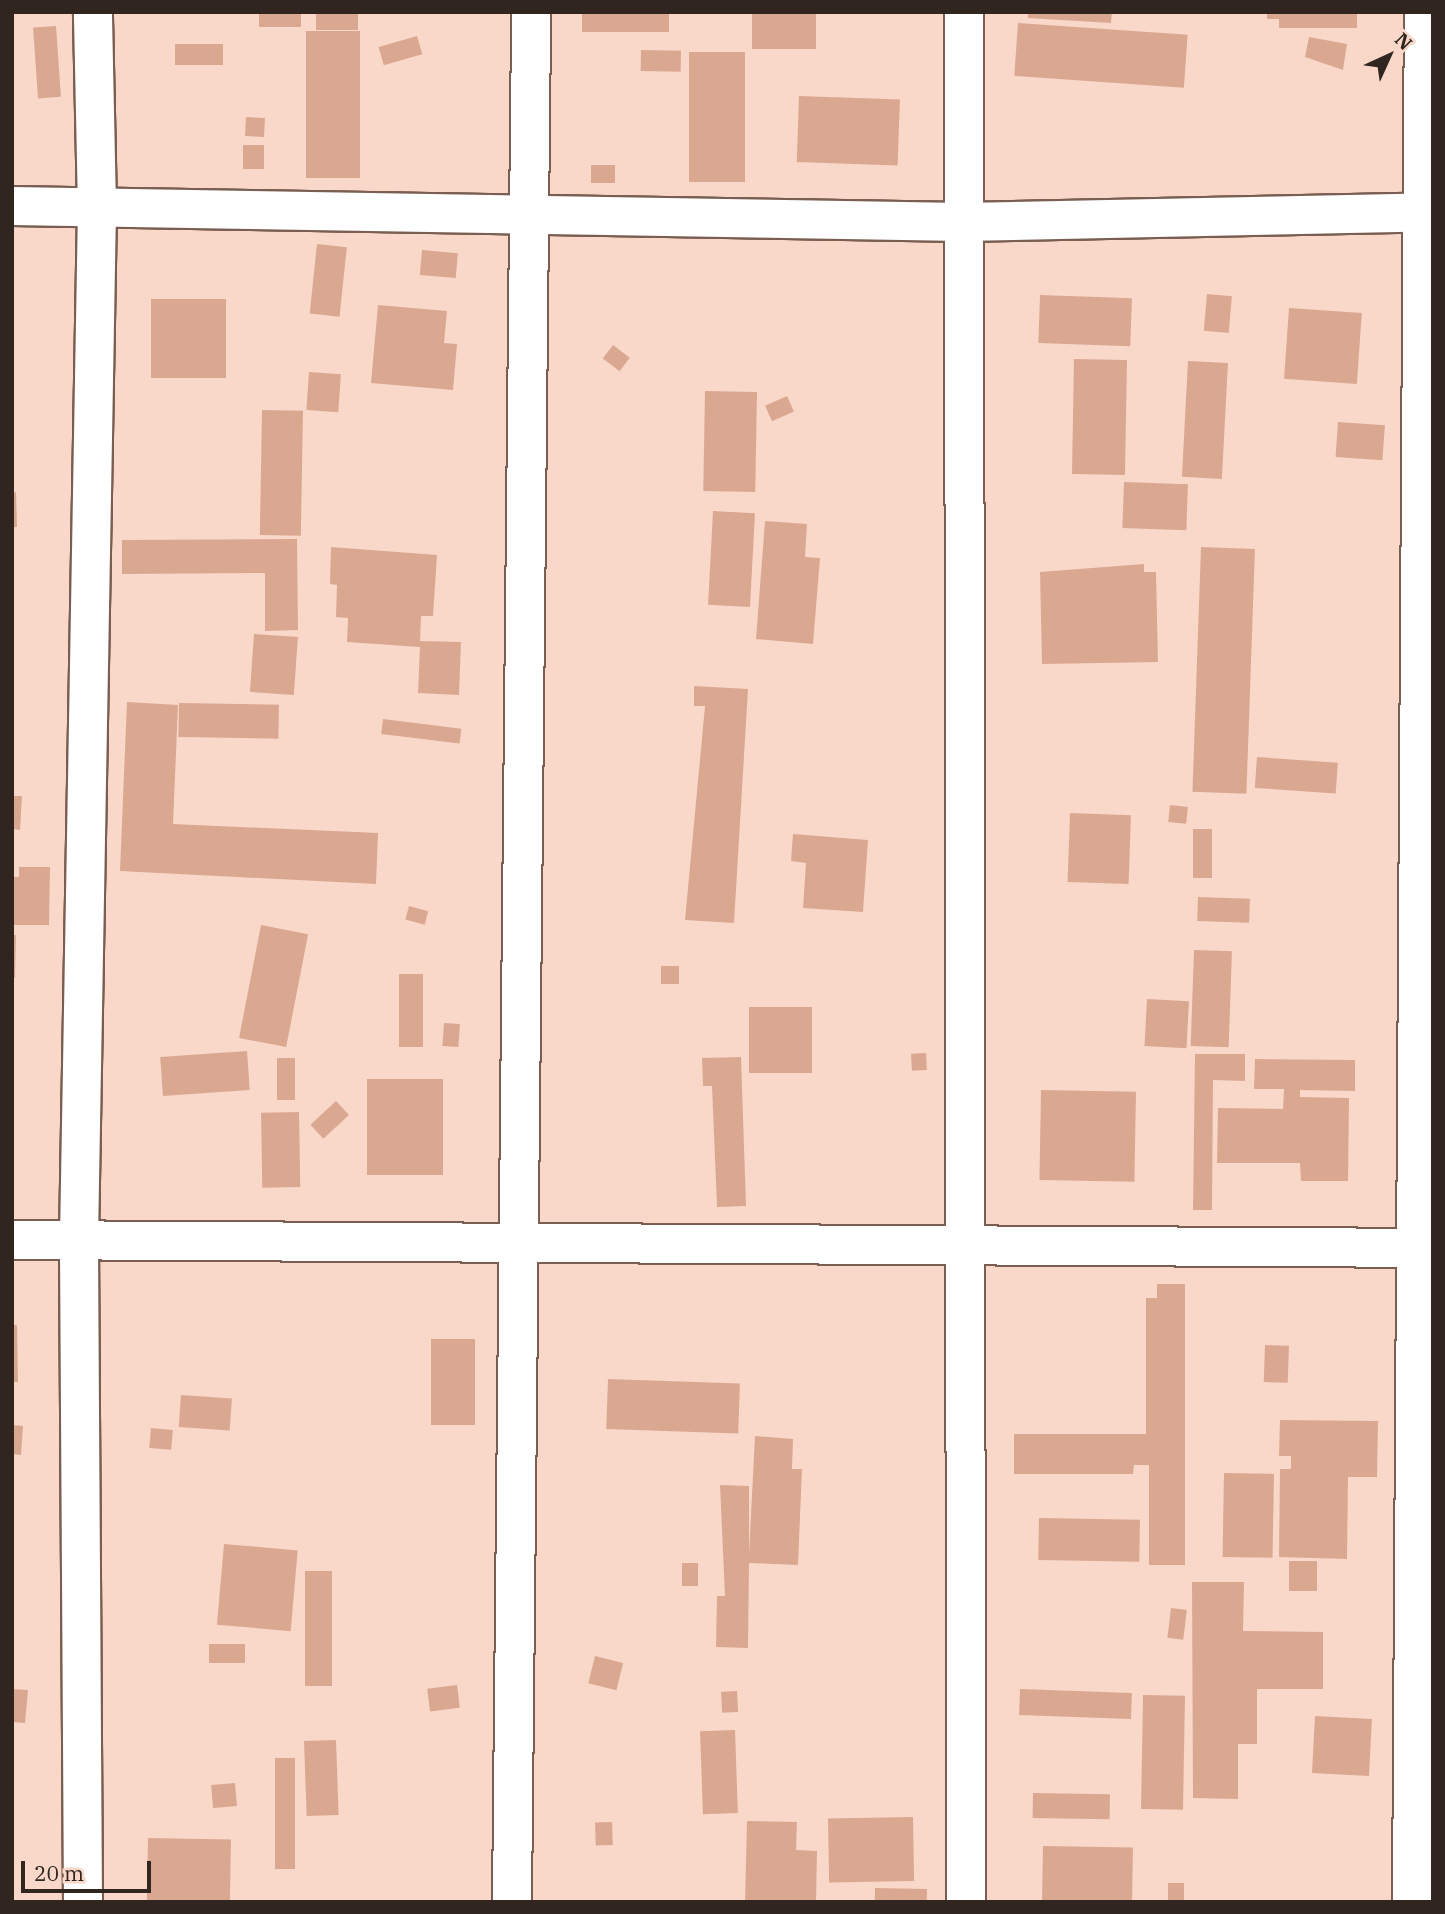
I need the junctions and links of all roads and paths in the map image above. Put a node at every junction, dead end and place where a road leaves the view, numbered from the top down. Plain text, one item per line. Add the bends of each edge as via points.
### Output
1 (93, 12) edge
2 (531, 12) edge
3 (964, 12) edge
4 (1424, 12) edge
5 (12, 206) edge
6 (97, 208) junction
7 (1429, 212) edge
8 (532, 214) junction
9 (963, 222) junction
10 (79, 1239) junction
11 (12, 1240) edge
12 (514, 1247) junction
13 (968, 1247) junction
14 (1424, 1248) edge
15 (83, 1902) edge
16 (512, 1902) edge
17 (966, 1902) edge
18 (1412, 1902) edge

1 - 6 street
2 - 8 street
3 - 9 street
4 - 7 street
5 - 6 street
6 - 8 street
6 - 10 street
7 - 9 street
7 - 14 street
8 - 9 street
8 - 12 street
9 - 13 street
10 - 11 street
10 - 12 street
10 - 15 street
12 - 13 street
12 - 16 street
13 - 14 street
13 - 17 street
14 - 18 street

